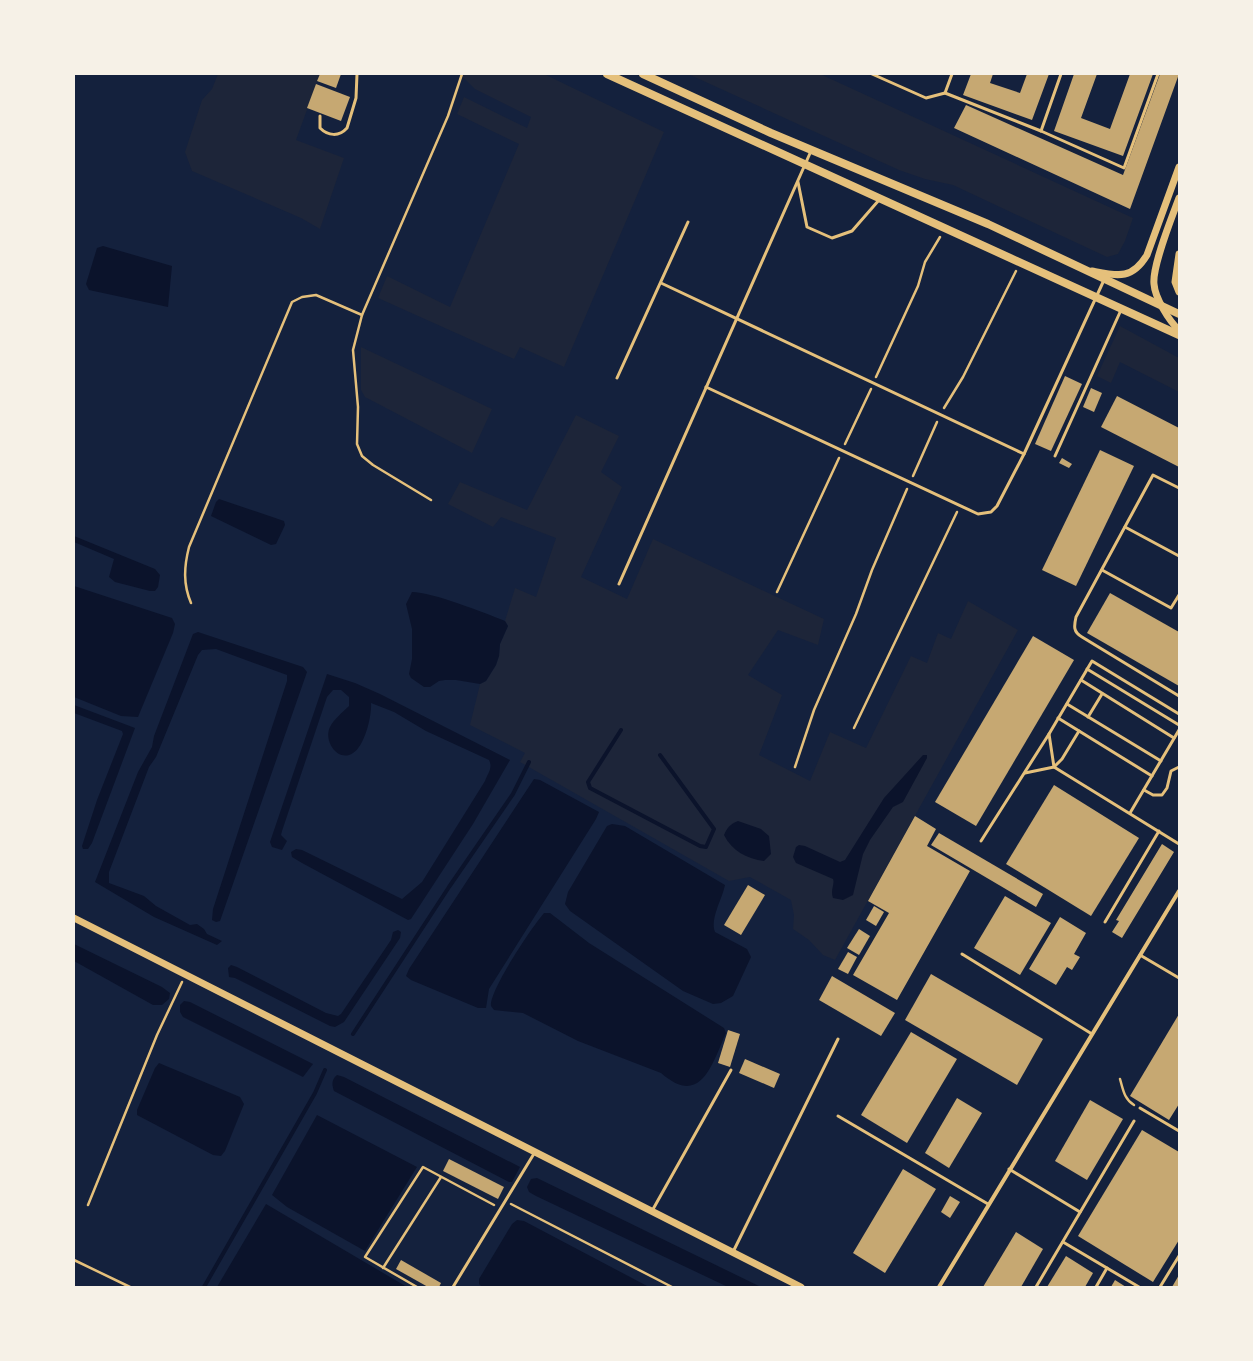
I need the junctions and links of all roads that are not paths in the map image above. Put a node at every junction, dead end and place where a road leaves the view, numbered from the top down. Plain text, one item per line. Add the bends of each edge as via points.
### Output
1 (357, 74) edge
2 (607, 74) edge
3 (643, 74) edge
4 (872, 74) edge
5 (952, 74) edge
6 (1061, 74) edge
7 (1158, 74) edge
8 (945, 93) junction
9 (320, 116) dead end
10 (1042, 132) junction
11 (811, 151) junction
12 (806, 166) junction
13 (1179, 167) edge
14 (798, 182) junction
15 (1179, 198) edge
16 (879, 200) junction
17 (688, 222) dead end
18 (1179, 256) edge
19 (1087, 270) junction
20 (1105, 279) junction
21 (660, 283) junction
22 (1179, 292) edge
23 (1096, 297) junction
24 (1162, 306) junction
25 (1121, 308) junction
26 (1179, 314) edge
27 (737, 318) junction
28 (1179, 330) edge
29 (1179, 335) edge
30 (617, 378) dead end
31 (706, 387) junction
32 (1024, 454) junction
33 (1055, 456) dead end
34 (1179, 488) edge
35 (1125, 527) junction
36 (1179, 556) edge
37 (1102, 570) junction
38 (619, 584) dead end
39 (1179, 595) edge
40 (1087, 669) junction
41 (1081, 680) junction
42 (1102, 694) junction
43 (1179, 696) edge
44 (1067, 704) junction
45 (1179, 714) edge
46 (1088, 717) junction
47 (1058, 718) junction
48 (1179, 725) edge
49 (1179, 730) edge
50 (1079, 731) junction
51 (1049, 734) junction
52 (1174, 738) junction
53 (1160, 761) junction
54 (1054, 767) junction
55 (1179, 767) edge
56 (1025, 772) junction
57 (1152, 776) junction
58 (1144, 790) junction
59 (1130, 813) junction
60 (1159, 831) junction
61 (981, 841) dead end
62 (1179, 844) edge
63 (1179, 891) edge
64 (74, 918) edge
65 (1105, 922) dead end
66 (962, 954) dead end
67 (1140, 955) junction
68 (1179, 978) edge
69 (1092, 1034) junction
70 (838, 1039) dead end
71 (731, 1070) dead end
72 (1140, 1108) road end
73 (838, 1116) dead end
74 (1134, 1122) dead end
75 (1179, 1131) edge
76 (535, 1152) junction
77 (1009, 1169) junction
78 (988, 1204) junction
79 (652, 1211) junction
80 (1080, 1212) junction
81 (1063, 1242) junction
82 (733, 1252) junction
83 (1179, 1256) edge
84 (1107, 1268) junction
85 (453, 1287) edge
86 (801, 1287) edge
87 (939, 1287) edge
88 (1036, 1287) edge
89 (1096, 1287) edge
90 (1139, 1287) edge
91 (1160, 1287) edge

1 - 9 lane via 356,98 347,128 337,134 328,134 320,128
2 - 12 main road
3 - 11 main road
4 - 8 lane via 926,98
5 - 8 lane
6 - 10 lane
7 - 10 lane via 1124,168
8 - 10 lane
11 - 12 lane
11 - 19 main road via 988,224
12 - 14 lane
12 - 16 main road
13 - 19 street via 1147,255 1136,270 1128,274 1107,274
14 - 16 lane via 807,227 832,238 852,231
14 - 27 lane
15 - 24 street via 1158,259 1154,284
16 - 23 main road
17 - 21 lane
18 - 22 street via 1175,282
19 - 20 main road
20 - 23 lane
20 - 24 main road
21 - 27 lane
21 - 30 lane
23 - 25 main road
23 - 32 lane
24 - 26 main road
24 - 28 street
25 - 29 main road
25 - 33 lane
27 - 31 lane
27 - 32 lane
31 - 32 lane via 978,514 990,512 997,506
31 - 38 lane
34 - 35 lane via 1153,474
35 - 36 lane
35 - 37 lane
37 - 39 lane via 1171,608
37 - 43 lane via 1076,617 1076,634
40 - 41 lane
40 - 45 lane via 1092,661
40 - 48 lane
41 - 42 lane
41 - 44 lane
42 - 46 lane
42 - 52 lane
44 - 46 lane
44 - 47 lane
46 - 53 lane
47 - 50 lane
47 - 51 lane
49 - 52 lane
50 - 54 lane via 1062,759
50 - 57 lane
51 - 54 lane
51 - 56 lane
52 - 53 lane
53 - 57 lane
54 - 56 lane
54 - 59 lane
55 - 58 lane via 1170,771 1168,788 1162,795 1154,795
56 - 61 lane
57 - 58 lane
58 - 59 lane
59 - 60 lane
60 - 62 lane
60 - 65 lane
63 - 67 street
64 - 76 street
66 - 69 lane
67 - 68 lane
67 - 69 street
69 - 77 street
70 - 82 lane
71 - 79 lane
72 - 75 lane
73 - 78 lane
74 - 80 lane
76 - 79 street
76 - 85 lane
77 - 78 street
77 - 80 lane
78 - 87 street
79 - 82 street
80 - 81 lane
81 - 84 lane
81 - 88 lane
82 - 86 street
83 - 91 lane
84 - 89 lane
84 - 90 lane

